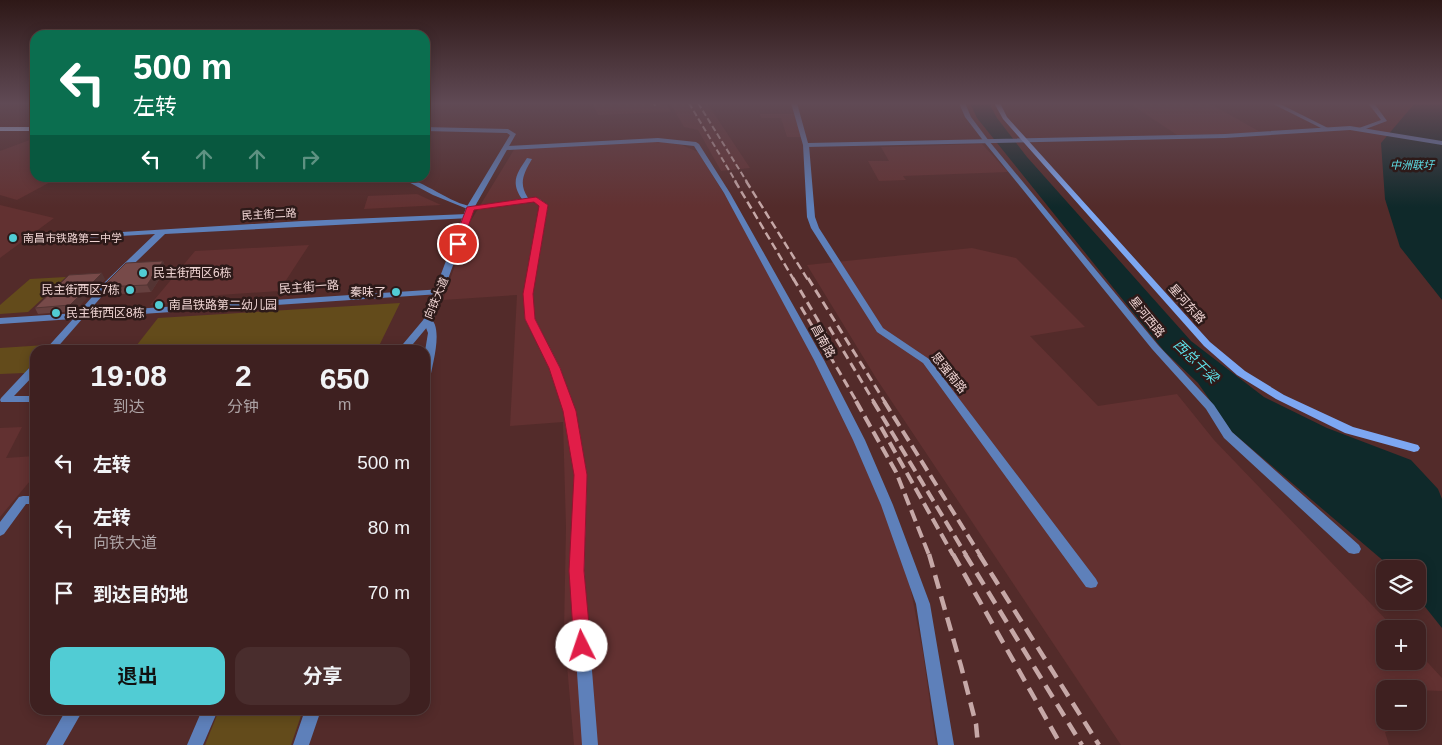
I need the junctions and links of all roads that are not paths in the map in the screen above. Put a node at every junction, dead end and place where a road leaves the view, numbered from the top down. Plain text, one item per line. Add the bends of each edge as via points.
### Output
1 (511, 138) edge
2 (804, 138) edge
3 (989, 138) edge
4 (1134, 138) edge
5 (1411, 138) edge
6 (1019, 140) junction
7 (992, 141) junction
8 (1442, 143) edge
9 (806, 145) junction
10 (506, 148) junction
11 (529, 159) dead end
12 (412, 182) edge
13 (526, 200) junction
14 (469, 212) junction
15 (163, 231) junction
16 (73, 237) dead end
17 (440, 291) junction
18 (78, 316) junction
19 (428, 320) junction
20 (0, 321) edge
21 (54, 345) edge
22 (407, 345) edge
23 (430, 350) edge
24 (30, 373) edge
25 (30, 399) edge
26 (1414, 448) dead end
27 (30, 500) edge
28 (0, 531) edge
29 (1354, 549) dead end
30 (1091, 583) dead end
31 (72, 715) edge
32 (208, 715) edge
33 (311, 715) edge
34 (54, 745) edge
35 (195, 745) edge
36 (301, 745) edge
37 (590, 745) edge
38 (946, 745) edge

1 - 10 street, 向铁大道
2 - 9 street, 思强南路
3 - 7 street, 星河西路
4 - 6 street
5 - 8 street
6 - 7 street
6 - 26 main road, 星河东路 via 1207,344 1241,373 1280,397 1349,430
7 - 9 street
7 - 29 street, 星河西路 via 1155,347 1210,407 1228,435
9 - 30 street, 思强南路 via 811,217 815,228 880,330 926,361
10 - 14 street, 向铁大道
10 - 38 street, 昌南路 via 658,140 696,144 820,360 887,505 922,604
11 - 13 street via 517,182
12 - 14 street
13 - 14 street, 民主街二路
13 - 37 street via 536,199 544,205 528,294 530,319 555,368 570,411 581,475 577,571
14 - 15 street, 民主街二路
14 - 17 street, 向铁大道
15 - 16 street, 民主街二路
15 - 18 street
17 - 18 street, 民主街一路
17 - 19 street, 向铁大道
18 - 20 street, 民主街一路
18 - 21 street
19 - 22 street, 向铁大道
19 - 23 street via 433,333
24 - 25 street via 5,400
27 - 28 street via 23,500
31 - 34 street
32 - 35 street
33 - 36 street

